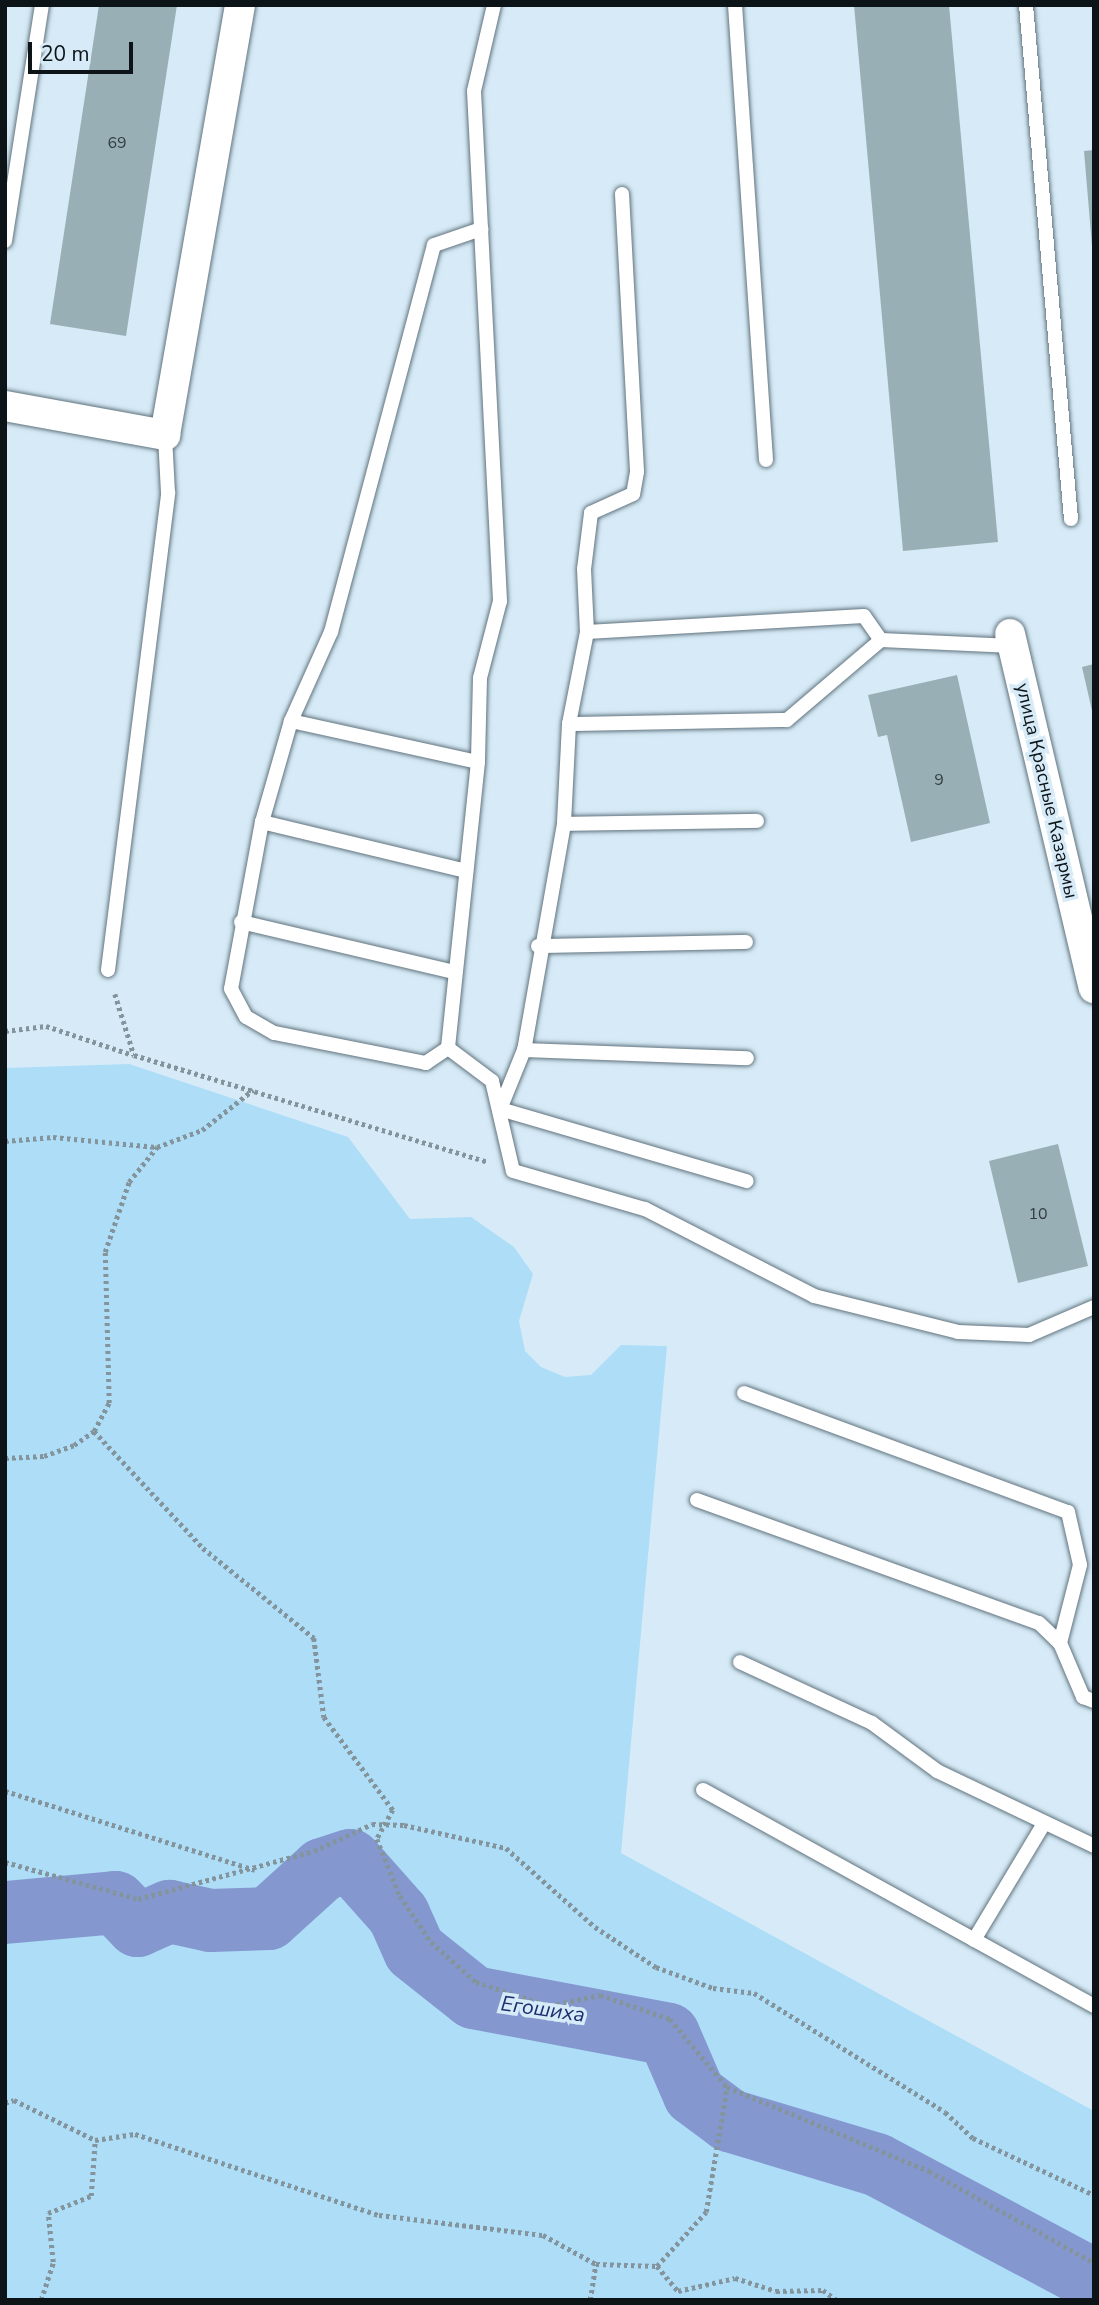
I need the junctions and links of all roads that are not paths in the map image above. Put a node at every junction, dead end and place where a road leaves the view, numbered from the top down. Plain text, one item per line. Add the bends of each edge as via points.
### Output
1 (42, 5) edge
2 (240, 5) edge
3 (494, 5) edge
4 (735, 5) edge
5 (1026, 5) edge
6 (622, 194) dead end
7 (481, 229) junction
8 (5, 241) edge
9 (5, 406) edge
10 (165, 435) junction
11 (766, 460) dead end
12 (1071, 519) dead end
13 (587, 632) junction
14 (881, 640) junction
15 (1011, 640) joint
16 (291, 721) junction
17 (569, 724) junction
18 (478, 762) junction
19 (757, 821) dead end
20 (262, 822) junction
21 (564, 824) junction
22 (466, 871) junction
23 (1085, 915) edge
24 (241, 922) junction
25 (746, 942) dead end
26 (538, 946) junction
27 (108, 970) road end
28 (455, 972) junction
29 (1094, 988) edge
30 (448, 1048) junction
31 (524, 1050) junction
32 (747, 1058) dead end
33 (500, 1109) junction
34 (747, 1181) dead end
35 (1094, 1307) edge
36 (744, 1393) dead end
37 (698, 1500) dead end
38 (1060, 1643) junction
39 (740, 1662) dead end
40 (1094, 1700) edge
41 (703, 1790) dead end
42 (1043, 1825) junction
43 (1094, 1846) edge
44 (974, 1940) junction
45 (1094, 2006) edge

1 - 8 lane
2 - 10 street
3 - 7 lane via 474,91
4 - 11 lane
5 - 12 lane
6 - 13 lane via 637,472 633,494 591,513 583,569
7 - 16 lane via 434,245 331,632
7 - 18 lane via 500,601 480,678
9 - 10 street
10 - 27 lane via 168,494
13 - 14 lane via 864,615
13 - 17 lane
14 - 15 lane
14 - 17 lane via 787,720
15 - 23 street, улица Красные Казармы
16 - 18 lane
16 - 20 lane
17 - 21 lane
18 - 22 lane
19 - 21 lane
20 - 22 lane
20 - 24 lane
21 - 26 lane
22 - 28 lane
23 - 29 street, улица Красные Казармы
24 - 28 lane
24 - 30 lane via 231,989 246,1017 274,1033 426,1063
25 - 26 lane
26 - 31 lane
28 - 30 lane
30 - 33 lane via 492,1081
31 - 32 lane
31 - 33 lane
33 - 34 lane
33 - 35 lane via 513,1171 645,1209 814,1296 958,1332 1029,1335
36 - 38 lane via 1068,1512 1080,1566
37 - 38 lane via 1039,1623
38 - 40 lane via 1083,1697
39 - 42 lane via 872,1723 937,1771
41 - 44 lane
42 - 43 lane
42 - 44 lane
44 - 45 lane

